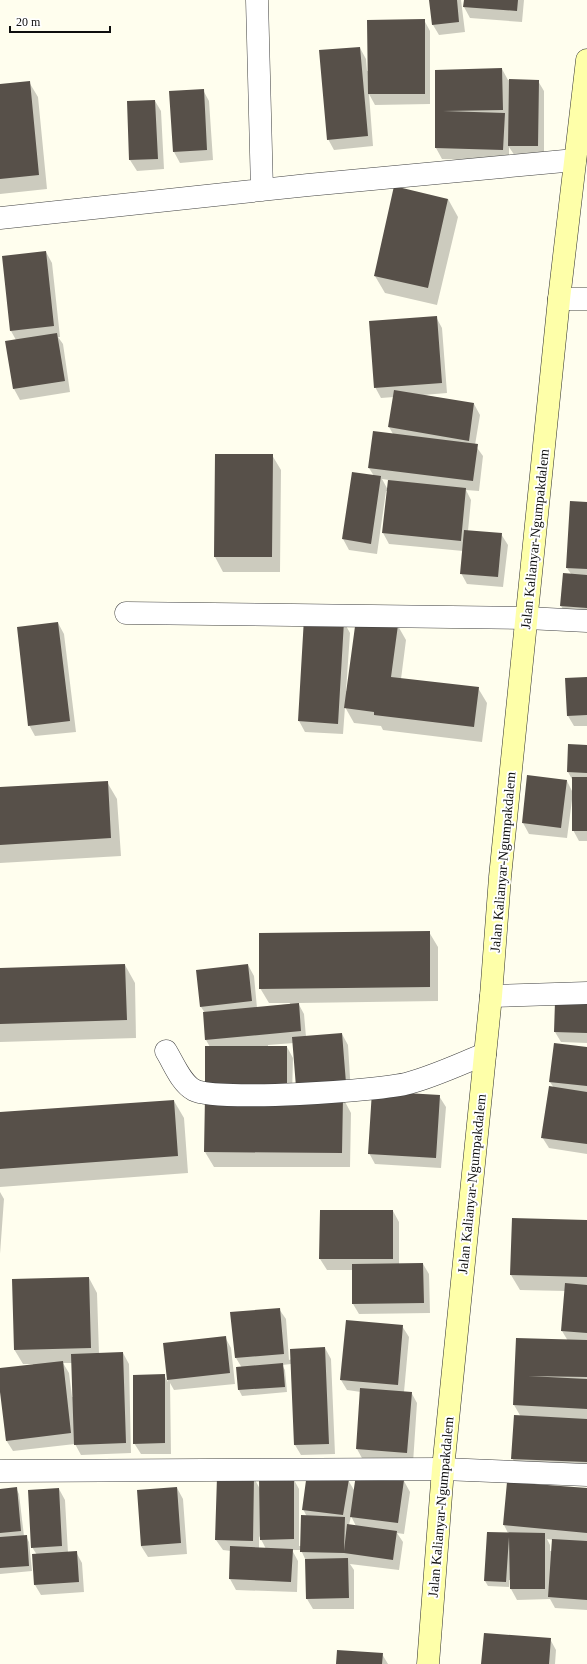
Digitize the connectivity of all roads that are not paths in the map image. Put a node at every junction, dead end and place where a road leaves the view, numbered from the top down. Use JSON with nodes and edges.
{"nodes":[{"id":1,"x":257,"y":0,"type":"edge"},
{"id":2,"x":587,"y":60,"type":"edge"},
{"id":3,"x":575,"y":160,"type":"junction"},
{"id":4,"x":262,"y":190,"type":"junction"},
{"id":5,"x":0,"y":218,"type":"edge"},
{"id":6,"x":587,"y":298,"type":"edge"},
{"id":7,"x":559,"y":299,"type":"junction"},
{"id":8,"x":126,"y":613,"type":"dead end"},
{"id":9,"x":527,"y":618,"type":"junction"},
{"id":10,"x":587,"y":621,"type":"edge"},
{"id":11,"x":587,"y":993,"type":"edge"},
{"id":12,"x":491,"y":996,"type":"junction"},
{"id":13,"x":166,"y":1051,"type":"dead end"},
{"id":14,"x":485,"y":1054,"type":"junction"},
{"id":15,"x":443,"y":1469,"type":"junction"},
{"id":16,"x":0,"y":1471,"type":"edge"},
{"id":17,"x":587,"y":1475,"type":"edge"},
{"id":18,"x":428,"y":1664,"type":"edge"}],
"edges":[{"from":1,"to":4,"type":"street"},
{"from":2,"to":3,"type":"street","name":"Jalan Kalianyar-Ngumpakdalem"},
{"from":3,"to":4,"type":"street"},
{"from":3,"to":7,"type":"street","name":"Jalan Kalianyar-Ngumpakdalem"},
{"from":4,"to":5,"type":"street"},
{"from":6,"to":7,"type":"street"},
{"from":7,"to":9,"type":"street","name":"Jalan Kalianyar-Ngumpakdalem"},
{"from":8,"to":9,"type":"street"},
{"from":9,"to":10,"type":"street"},
{"from":9,"to":12,"type":"street","name":"Jalan Kalianyar-Ngumpakdalem"},
{"from":11,"to":12,"type":"street"},
{"from":12,"to":14,"type":"street","name":"Jalan Kalianyar-Ngumpakdalem"},
{"from":13,"to":14,"type":"street"},
{"from":14,"to":15,"type":"street","name":"Jalan Kalianyar-Ngumpakdalem"},
{"from":15,"to":16,"type":"street"},
{"from":15,"to":17,"type":"street"},
{"from":15,"to":18,"type":"street","name":"Jalan Kalianyar-Ngumpakdalem"}]}
